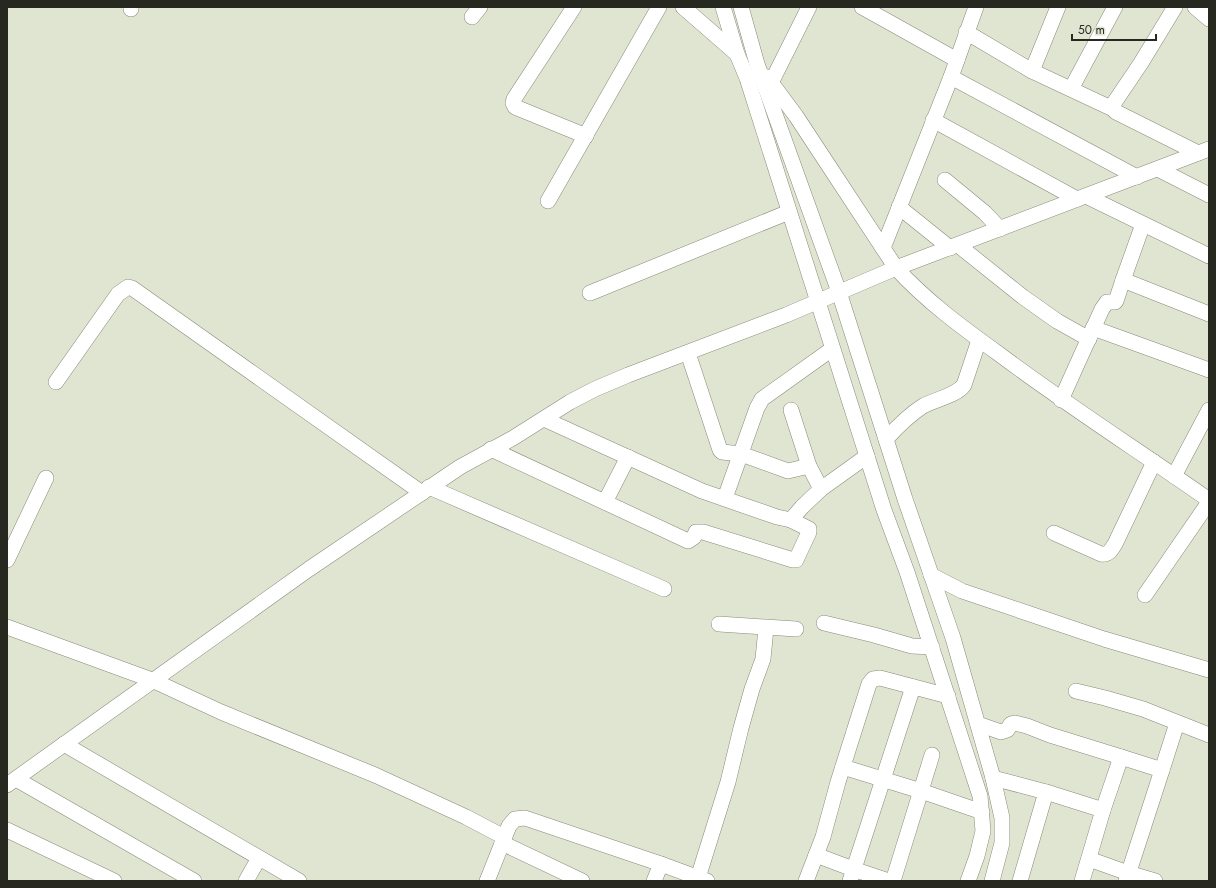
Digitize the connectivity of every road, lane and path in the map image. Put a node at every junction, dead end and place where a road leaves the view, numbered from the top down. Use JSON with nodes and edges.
{"nodes":[{"id":1,"x":574,"y":7,"type":"edge"},
{"id":2,"x":659,"y":7,"type":"edge"},
{"id":3,"x":683,"y":7,"type":"edge"},
{"id":4,"x":724,"y":7,"type":"edge"},
{"id":5,"x":741,"y":7,"type":"edge"},
{"id":6,"x":809,"y":7,"type":"edge"},
{"id":7,"x":862,"y":7,"type":"edge"},
{"id":8,"x":976,"y":7,"type":"edge"},
{"id":9,"x":1058,"y":7,"type":"edge"},
{"id":10,"x":1115,"y":7,"type":"edge"},
{"id":11,"x":1175,"y":7,"type":"edge"},
{"id":12,"x":1195,"y":7,"type":"edge"},
{"id":13,"x":884,"y":13,"type":"edge"},
{"id":14,"x":1209,"y":19,"type":"edge"},
{"id":15,"x":966,"y":32,"type":"junction"},
{"id":16,"x":748,"y":59,"type":"junction"},
{"id":17,"x":957,"y":60,"type":"junction"},
{"id":18,"x":1032,"y":70,"type":"junction"},
{"id":19,"x":951,"y":77,"type":"junction"},
{"id":20,"x":772,"y":83,"type":"junction"},
{"id":21,"x":1071,"y":89,"type":"junction"},
{"id":22,"x":1113,"y":109,"type":"junction"},
{"id":23,"x":934,"y":120,"type":"junction"},
{"id":24,"x":586,"y":136,"type":"junction"},
{"id":25,"x":1204,"y":151,"type":"edge"},
{"id":26,"x":1158,"y":169,"type":"junction"},
{"id":27,"x":1137,"y":177,"type":"junction"},
{"id":28,"x":945,"y":180,"type":"dead end"},
{"id":29,"x":1209,"y":195,"type":"edge"},
{"id":30,"x":1081,"y":198,"type":"junction"},
{"id":31,"x":548,"y":201,"type":"dead end"},
{"id":32,"x":899,"y":207,"type":"junction"},
{"id":33,"x":789,"y":212,"type":"junction"},
{"id":34,"x":1143,"y":224,"type":"junction"},
{"id":35,"x":1000,"y":229,"type":"junction"},
{"id":36,"x":954,"y":246,"type":"junction"},
{"id":37,"x":883,"y":248,"type":"junction"},
{"id":38,"x":1209,"y":256,"type":"edge"},
{"id":39,"x":896,"y":268,"type":"junction"},
{"id":40,"x":1123,"y":280,"type":"junction"},
{"id":41,"x":590,"y":293,"type":"dead end"},
{"id":42,"x":828,"y":296,"type":"junction"},
{"id":43,"x":1209,"y":314,"type":"edge"},
{"id":44,"x":1091,"y":333,"type":"junction"},
{"id":45,"x":979,"y":340,"type":"junction"},
{"id":46,"x":832,"y":349,"type":"junction"},
{"id":47,"x":688,"y":353,"type":"junction"},
{"id":48,"x":1209,"y":370,"type":"edge"},
{"id":49,"x":56,"y":382,"type":"dead end"},
{"id":50,"x":1061,"y":400,"type":"junction"},
{"id":51,"x":791,"y":410,"type":"dead end"},
{"id":52,"x":1209,"y":410,"type":"edge"},
{"id":53,"x":544,"y":419,"type":"junction"},
{"id":54,"x":886,"y":439,"type":"junction"},
{"id":55,"x":491,"y":449,"type":"junction"},
{"id":56,"x":741,"y":454,"type":"junction"},
{"id":57,"x":867,"y":456,"type":"junction"},
{"id":58,"x":628,"y":457,"type":"junction"},
{"id":59,"x":1154,"y":462,"type":"junction"},
{"id":60,"x":810,"y":466,"type":"junction"},
{"id":61,"x":1174,"y":476,"type":"junction"},
{"id":62,"x":46,"y":478,"type":"dead end"},
{"id":63,"x":821,"y":489,"type":"junction"},
{"id":64,"x":426,"y":490,"type":"junction"},
{"id":65,"x":725,"y":498,"type":"junction"},
{"id":66,"x":1209,"y":501,"type":"edge"},
{"id":67,"x":605,"y":502,"type":"junction"},
{"id":68,"x":895,"y":506,"type":"junction"},
{"id":69,"x":791,"y":520,"type":"junction"},
{"id":70,"x":1054,"y":533,"type":"dead end"},
{"id":71,"x":7,"y":560,"type":"edge"},
{"id":72,"x":931,"y":576,"type":"junction"},
{"id":73,"x":664,"y":589,"type":"dead end"},
{"id":74,"x":1144,"y":595,"type":"dead end"},
{"id":75,"x":824,"y":623,"type":"dead end"},
{"id":76,"x":719,"y":624,"type":"dead end"},
{"id":77,"x":7,"y":628,"type":"edge"},
{"id":78,"x":766,"y":628,"type":"junction"},
{"id":79,"x":796,"y":629,"type":"dead end"},
{"id":80,"x":932,"y":647,"type":"junction"},
{"id":81,"x":1209,"y":670,"type":"edge"},
{"id":82,"x":152,"y":680,"type":"junction"},
{"id":83,"x":913,"y":687,"type":"junction"},
{"id":84,"x":1076,"y":691,"type":"dead end"},
{"id":85,"x":948,"y":696,"type":"junction"},
{"id":86,"x":1177,"y":723,"type":"junction"},
{"id":87,"x":978,"y":724,"type":"junction"},
{"id":88,"x":1209,"y":735,"type":"edge"},
{"id":89,"x":64,"y":744,"type":"junction"},
{"id":90,"x":932,"y":755,"type":"dead end"},
{"id":91,"x":1121,"y":757,"type":"junction"},
{"id":92,"x":843,"y":767,"type":"junction"},
{"id":93,"x":1162,"y":770,"type":"junction"},
{"id":94,"x":993,"y":778,"type":"junction"},
{"id":95,"x":882,"y":779,"type":"junction"},
{"id":96,"x":11,"y":782,"type":"edge"},
{"id":97,"x":921,"y":791,"type":"junction"},
{"id":98,"x":1046,"y":792,"type":"junction"},
{"id":99,"x":1103,"y":810,"type":"junction"},
{"id":100,"x":982,"y":812,"type":"junction"},
{"id":101,"x":7,"y":830,"type":"edge"},
{"id":102,"x":503,"y":840,"type":"junction"},
{"id":103,"x":816,"y":855,"type":"junction"},
{"id":104,"x":259,"y":858,"type":"junction"},
{"id":105,"x":1089,"y":859,"type":"junction"},
{"id":106,"x":661,"y":864,"type":"junction"},
{"id":107,"x":852,"y":875,"type":"edge"},
{"id":108,"x":1127,"y":877,"type":"edge"},
{"id":109,"x":701,"y":880,"type":"edge"},
{"id":110,"x":114,"y":881,"type":"edge"},
{"id":111,"x":194,"y":881,"type":"edge"},
{"id":112,"x":246,"y":881,"type":"edge"},
{"id":113,"x":299,"y":881,"type":"edge"},
{"id":114,"x":487,"y":881,"type":"edge"},
{"id":115,"x":582,"y":881,"type":"edge"},
{"id":116,"x":654,"y":881,"type":"edge"},
{"id":117,"x":806,"y":881,"type":"edge"},
{"id":118,"x":889,"y":881,"type":"edge"},
{"id":119,"x":893,"y":881,"type":"edge"},
{"id":120,"x":968,"y":881,"type":"edge"},
{"id":121,"x":992,"y":881,"type":"edge"},
{"id":122,"x":1020,"y":881,"type":"edge"},
{"id":123,"x":1082,"y":881,"type":"edge"},
{"id":124,"x":1155,"y":881,"type":"edge"}],
"edges":[{"from":1,"to":24,"type":"street"},
{"from":2,"to":24,"type":"street"},
{"from":3,"to":16,"type":"street"},
{"from":4,"to":16,"type":"street"},
{"from":5,"to":16,"type":"street"},
{"from":6,"to":20,"type":"street"},
{"from":7,"to":13,"type":"street"},
{"from":8,"to":15,"type":"street"},
{"from":9,"to":18,"type":"street"},
{"from":10,"to":21,"type":"street"},
{"from":11,"to":22,"type":"street"},
{"from":12,"to":14,"type":"street"},
{"from":13,"to":17,"type":"street"},
{"from":15,"to":17,"type":"street"},
{"from":15,"to":18,"type":"street"},
{"from":16,"to":20,"type":"street"},
{"from":16,"to":33,"type":"street"},
{"from":16,"to":42,"type":"street"},
{"from":17,"to":19,"type":"street"},
{"from":18,"to":21,"type":"street"},
{"from":19,"to":23,"type":"street"},
{"from":19,"to":27,"type":"street"},
{"from":20,"to":37,"type":"street"},
{"from":21,"to":22,"type":"street"},
{"from":22,"to":25,"type":"street"},
{"from":23,"to":30,"type":"street"},
{"from":23,"to":32,"type":"street"},
{"from":24,"to":31,"type":"street"},
{"from":25,"to":26,"type":"street"},
{"from":26,"to":27,"type":"street"},
{"from":26,"to":29,"type":"street"},
{"from":27,"to":30,"type":"street"},
{"from":28,"to":35,"type":"street"},
{"from":30,"to":34,"type":"street"},
{"from":30,"to":35,"type":"street"},
{"from":32,"to":36,"type":"street"},
{"from":32,"to":37,"type":"street"},
{"from":33,"to":41,"type":"street"},
{"from":33,"to":42,"type":"street"},
{"from":34,"to":38,"type":"street"},
{"from":34,"to":40,"type":"street"},
{"from":35,"to":36,"type":"street"},
{"from":36,"to":39,"type":"street"},
{"from":36,"to":44,"type":"street"},
{"from":37,"to":39,"type":"street"},
{"from":39,"to":42,"type":"street"},
{"from":39,"to":45,"type":"street"},
{"from":40,"to":43,"type":"street"},
{"from":40,"to":44,"type":"street"},
{"from":42,"to":46,"type":"street"},
{"from":42,"to":47,"type":"street"},
{"from":42,"to":54,"type":"street"},
{"from":44,"to":48,"type":"street"},
{"from":44,"to":50,"type":"street"},
{"from":45,"to":50,"type":"street"},
{"from":45,"to":54,"type":"street"},
{"from":46,"to":56,"type":"street"},
{"from":46,"to":57,"type":"street"},
{"from":47,"to":53,"type":"street"},
{"from":47,"to":56,"type":"street"},
{"from":49,"to":64,"type":"street"},
{"from":50,"to":59,"type":"street"},
{"from":51,"to":60,"type":"street"},
{"from":52,"to":61,"type":"street"},
{"from":53,"to":55,"type":"street"},
{"from":53,"to":58,"type":"street"},
{"from":54,"to":68,"type":"street"},
{"from":55,"to":64,"type":"street"},
{"from":55,"to":67,"type":"street"},
{"from":56,"to":60,"type":"street"},
{"from":56,"to":65,"type":"street"},
{"from":57,"to":63,"type":"street"},
{"from":57,"to":68,"type":"street"},
{"from":58,"to":65,"type":"street"},
{"from":58,"to":67,"type":"street"},
{"from":59,"to":61,"type":"street"},
{"from":59,"to":70,"type":"street"},
{"from":60,"to":63,"type":"street"},
{"from":61,"to":66,"type":"street"},
{"from":62,"to":71,"type":"street"},
{"from":63,"to":69,"type":"street"},
{"from":64,"to":73,"type":"street"},
{"from":64,"to":82,"type":"street"},
{"from":65,"to":69,"type":"street"},
{"from":66,"to":74,"type":"street"},
{"from":67,"to":69,"type":"street"},
{"from":68,"to":72,"type":"street"},
{"from":68,"to":80,"type":"street"},
{"from":72,"to":81,"type":"street"},
{"from":72,"to":87,"type":"street"},
{"from":75,"to":80,"type":"street"},
{"from":76,"to":78,"type":"street"},
{"from":77,"to":82,"type":"street"},
{"from":78,"to":79,"type":"street"},
{"from":78,"to":109,"type":"street"},
{"from":80,"to":85,"type":"street"},
{"from":82,"to":89,"type":"street"},
{"from":82,"to":102,"type":"street"},
{"from":83,"to":85,"type":"street"},
{"from":83,"to":92,"type":"street"},
{"from":83,"to":95,"type":"street"},
{"from":84,"to":86,"type":"street"},
{"from":85,"to":100,"type":"street"},
{"from":86,"to":88,"type":"street"},
{"from":86,"to":93,"type":"street"},
{"from":87,"to":91,"type":"street"},
{"from":87,"to":94,"type":"street"},
{"from":89,"to":96,"type":"street"},
{"from":89,"to":104,"type":"street"},
{"from":90,"to":97,"type":"street"},
{"from":91,"to":93,"type":"street"},
{"from":91,"to":99,"type":"street"},
{"from":92,"to":95,"type":"street"},
{"from":92,"to":103,"type":"street"},
{"from":93,"to":108,"type":"street"},
{"from":94,"to":98,"type":"street"},
{"from":94,"to":121,"type":"street"},
{"from":95,"to":97,"type":"street"},
{"from":95,"to":107,"type":"street"},
{"from":96,"to":111,"type":"street"},
{"from":97,"to":100,"type":"street"},
{"from":97,"to":119,"type":"street"},
{"from":98,"to":99,"type":"street"},
{"from":98,"to":122,"type":"street"},
{"from":99,"to":105,"type":"street"},
{"from":100,"to":120,"type":"street"},
{"from":101,"to":110,"type":"street"},
{"from":102,"to":106,"type":"street"},
{"from":102,"to":114,"type":"street"},
{"from":102,"to":115,"type":"street"},
{"from":103,"to":107,"type":"street"},
{"from":103,"to":117,"type":"street"},
{"from":104,"to":112,"type":"street"},
{"from":104,"to":113,"type":"street"},
{"from":105,"to":108,"type":"street"},
{"from":105,"to":123,"type":"street"},
{"from":106,"to":109,"type":"street"},
{"from":106,"to":116,"type":"street"},
{"from":107,"to":118,"type":"street"},
{"from":108,"to":124,"type":"street"}]}
